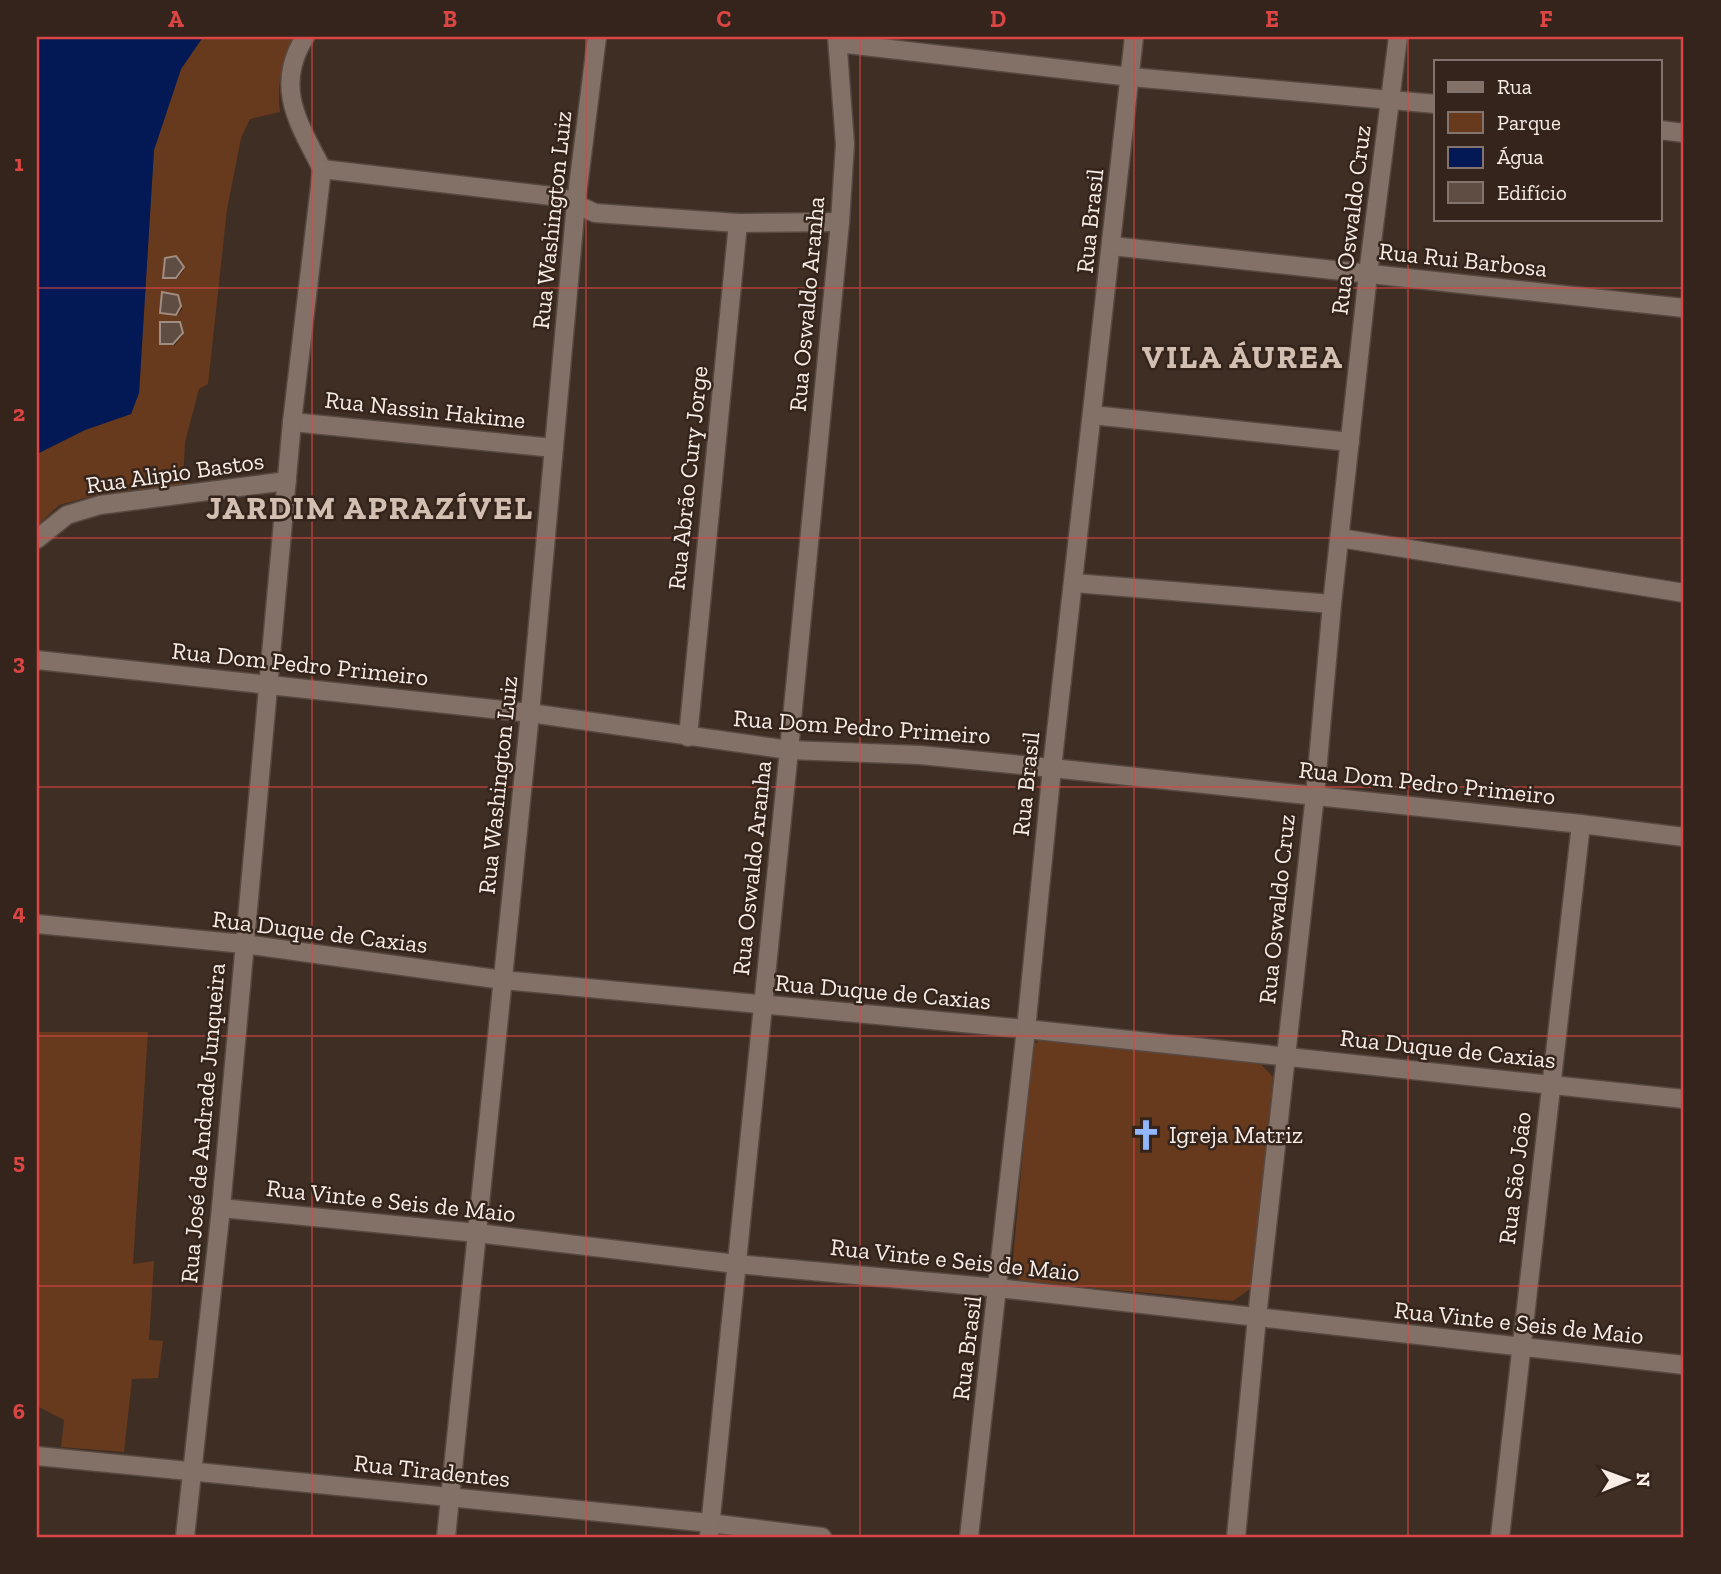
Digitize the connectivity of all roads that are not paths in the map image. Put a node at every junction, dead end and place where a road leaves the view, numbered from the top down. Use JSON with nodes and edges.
{"nodes":[{"id":1,"x":305,"y":37,"type":"edge"},
{"id":2,"x":597,"y":37,"type":"edge"},
{"id":3,"x":1134,"y":37,"type":"edge"},
{"id":4,"x":1398,"y":37,"type":"edge"},
{"id":5,"x":837,"y":40,"type":"edge"},
{"id":6,"x":1131,"y":77,"type":"junction"},
{"id":7,"x":1391,"y":98,"type":"junction"},
{"id":8,"x":1434,"y":104,"type":"edge"},
{"id":9,"x":1662,"y":130,"type":"edge"},
{"id":10,"x":1684,"y":133,"type":"edge"},
{"id":11,"x":322,"y":169,"type":"junction"},
{"id":12,"x":576,"y":203,"type":"junction"},
{"id":13,"x":840,"y":222,"type":"junction"},
{"id":14,"x":738,"y":223,"type":"junction"},
{"id":15,"x":1112,"y":246,"type":"junction"},
{"id":16,"x":1368,"y":274,"type":"junction"},
{"id":17,"x":1684,"y":308,"type":"edge"},
{"id":18,"x":1092,"y":415,"type":"junction"},
{"id":19,"x":292,"y":422,"type":"junction"},
{"id":20,"x":1350,"y":442,"type":"junction"},
{"id":21,"x":554,"y":448,"type":"junction"},
{"id":22,"x":287,"y":481,"type":"junction"},
{"id":23,"x":1340,"y":538,"type":"junction"},
{"id":24,"x":37,"y":539,"type":"edge"},
{"id":25,"x":1074,"y":583,"type":"junction"},
{"id":26,"x":1684,"y":593,"type":"edge"},
{"id":27,"x":1332,"y":604,"type":"junction"},
{"id":28,"x":37,"y":660,"type":"edge"},
{"id":29,"x":267,"y":686,"type":"junction"},
{"id":30,"x":530,"y":713,"type":"junction"},
{"id":31,"x":688,"y":737,"type":"junction"},
{"id":32,"x":789,"y":750,"type":"junction"},
{"id":33,"x":1052,"y":768,"type":"junction"},
{"id":34,"x":1315,"y":795,"type":"junction"},
{"id":35,"x":1581,"y":824,"type":"junction"},
{"id":36,"x":1684,"y":837,"type":"edge"},
{"id":37,"x":37,"y":924,"type":"edge"},
{"id":38,"x":244,"y":944,"type":"junction"},
{"id":39,"x":503,"y":980,"type":"junction"},
{"id":40,"x":763,"y":1006,"type":"junction"},
{"id":41,"x":1026,"y":1029,"type":"junction"},
{"id":42,"x":1286,"y":1057,"type":"junction"},
{"id":43,"x":1551,"y":1084,"type":"junction"},
{"id":44,"x":1684,"y":1099,"type":"edge"},
{"id":45,"x":220,"y":1208,"type":"junction"},
{"id":46,"x":477,"y":1233,"type":"junction"},
{"id":47,"x":736,"y":1264,"type":"junction"},
{"id":48,"x":998,"y":1288,"type":"junction"},
{"id":49,"x":1257,"y":1317,"type":"junction"},
{"id":50,"x":1520,"y":1348,"type":"junction"},
{"id":51,"x":1684,"y":1365,"type":"edge"},
{"id":52,"x":37,"y":1457,"type":"edge"},
{"id":53,"x":192,"y":1470,"type":"junction"},
{"id":54,"x":450,"y":1498,"type":"junction"},
{"id":55,"x":709,"y":1530,"type":"edge"},
{"id":56,"x":185,"y":1537,"type":"edge"},
{"id":57,"x":446,"y":1537,"type":"edge"},
{"id":58,"x":822,"y":1537,"type":"edge"},
{"id":59,"x":969,"y":1537,"type":"edge"},
{"id":60,"x":1236,"y":1537,"type":"edge"},
{"id":61,"x":1500,"y":1537,"type":"edge"}],
"edges":[{"from":1,"to":11,"type":"street"},
{"from":2,"to":12,"type":"street","name":"Rua Washington Luiz"},
{"from":3,"to":6,"type":"street","name":"Rua Brasil"},
{"from":4,"to":7,"type":"street","name":"Rua Oswaldo Cruz"},
{"from":5,"to":6,"type":"street"},
{"from":5,"to":13,"type":"street","name":"Rua Oswaldo Aranha"},
{"from":6,"to":7,"type":"street"},
{"from":6,"to":15,"type":"street","name":"Rua Brasil"},
{"from":7,"to":8,"type":"street"},
{"from":7,"to":16,"type":"street","name":"Rua Oswaldo Cruz"},
{"from":9,"to":10,"type":"street"},
{"from":11,"to":12,"type":"street"},
{"from":11,"to":19,"type":"street","name":"Rua José de Andrade Junqueira"},
{"from":12,"to":14,"type":"street"},
{"from":12,"to":21,"type":"street","name":"Rua Washington Luiz"},
{"from":13,"to":14,"type":"street"},
{"from":13,"to":32,"type":"street","name":"Rua Oswaldo Aranha"},
{"from":14,"to":31,"type":"street","name":"Rua Abrão Cury Jorge"},
{"from":15,"to":16,"type":"street","name":"Rua Rui Barbosa"},
{"from":15,"to":18,"type":"street","name":"Rua Brasil"},
{"from":16,"to":17,"type":"street","name":"Rua Rui Barbosa"},
{"from":16,"to":20,"type":"street","name":"Rua Oswaldo Cruz"},
{"from":18,"to":20,"type":"street"},
{"from":18,"to":25,"type":"street","name":"Rua Brasil"},
{"from":19,"to":21,"type":"street","name":"Rua Nassin Hakime"},
{"from":19,"to":22,"type":"street","name":"Rua José de Andrade Junqueira"},
{"from":20,"to":23,"type":"street","name":"Rua Oswaldo Cruz"},
{"from":21,"to":30,"type":"street","name":"Rua Washington Luiz"},
{"from":22,"to":24,"type":"street","name":"Rua Alipio Bastos"},
{"from":22,"to":29,"type":"street","name":"Rua José de Andrade Junqueira"},
{"from":23,"to":26,"type":"street"},
{"from":23,"to":27,"type":"street","name":"Rua Oswaldo Cruz"},
{"from":25,"to":27,"type":"street"},
{"from":25,"to":33,"type":"street","name":"Rua Brasil"},
{"from":27,"to":34,"type":"street","name":"Rua Oswaldo Cruz"},
{"from":28,"to":29,"type":"street","name":"Rua Dom Pedro Primeiro"},
{"from":29,"to":30,"type":"street","name":"Rua Dom Pedro Primeiro"},
{"from":29,"to":38,"type":"street","name":"Rua José de Andrade Junqueira"},
{"from":30,"to":31,"type":"street","name":"Rua Dom Pedro Primeiro"},
{"from":30,"to":39,"type":"street","name":"Rua Washington Luiz"},
{"from":31,"to":32,"type":"street","name":"Rua Dom Pedro Primeiro"},
{"from":32,"to":33,"type":"street","name":"Rua Dom Pedro Primeiro"},
{"from":32,"to":40,"type":"street","name":"Rua Oswaldo Aranha"},
{"from":33,"to":34,"type":"street","name":"Rua Dom Pedro Primeiro"},
{"from":33,"to":41,"type":"street","name":"Rua Brasil"},
{"from":34,"to":35,"type":"street","name":"Rua Dom Pedro Primeiro"},
{"from":34,"to":42,"type":"street","name":"Rua Oswaldo Cruz"},
{"from":35,"to":36,"type":"street","name":"Rua Dom Pedro Primeiro"},
{"from":35,"to":43,"type":"street","name":"Rua São João"},
{"from":37,"to":38,"type":"street","name":"Rua Duque de Caxias"},
{"from":38,"to":39,"type":"street","name":"Rua Duque de Caxias"},
{"from":38,"to":45,"type":"street","name":"Rua José de Andrade Junqueira"},
{"from":39,"to":40,"type":"street","name":"Rua Duque de Caxias"},
{"from":39,"to":46,"type":"street","name":"Rua Washington Luiz"},
{"from":40,"to":41,"type":"street","name":"Rua Duque de Caxias"},
{"from":40,"to":47,"type":"street","name":"Rua Oswaldo Aranha"},
{"from":41,"to":42,"type":"street","name":"Rua Duque de Caxias"},
{"from":41,"to":48,"type":"street","name":"Rua Brasil"},
{"from":42,"to":43,"type":"street","name":"Rua Duque de Caxias"},
{"from":42,"to":49,"type":"street","name":"Rua Oswaldo Cruz"},
{"from":43,"to":44,"type":"street","name":"Rua Duque de Caxias"},
{"from":43,"to":50,"type":"street","name":"Rua São João"},
{"from":45,"to":46,"type":"street","name":"Rua Vinte e Seis de Maio"},
{"from":45,"to":53,"type":"street","name":"Rua José de Andrade Junqueira"},
{"from":46,"to":47,"type":"street","name":"Rua Vinte e Seis de Maio"},
{"from":46,"to":54,"type":"street","name":"Rua Washington Luiz"},
{"from":47,"to":48,"type":"street","name":"Rua Vinte e Seis de Maio"},
{"from":47,"to":55,"type":"street","name":"Rua Oswaldo Aranha"},
{"from":48,"to":49,"type":"street","name":"Rua Vinte e Seis de Maio"},
{"from":48,"to":59,"type":"street","name":"Rua Brasil"},
{"from":49,"to":50,"type":"street","name":"Rua Vinte e Seis de Maio"},
{"from":49,"to":60,"type":"street","name":"Rua Oswaldo Cruz"},
{"from":50,"to":51,"type":"street","name":"Rua Vinte e Seis de Maio"},
{"from":50,"to":61,"type":"street","name":"Rua São João"},
{"from":52,"to":53,"type":"street","name":"Rua Tiradentes"},
{"from":53,"to":54,"type":"street","name":"Rua Tiradentes"},
{"from":53,"to":56,"type":"street","name":"Rua José de Andrade Junqueira"},
{"from":54,"to":55,"type":"street","name":"Rua Tiradentes"},
{"from":54,"to":57,"type":"street","name":"Rua Washington Luiz"},
{"from":55,"to":58,"type":"street","name":"Rua Tiradentes"}]}
